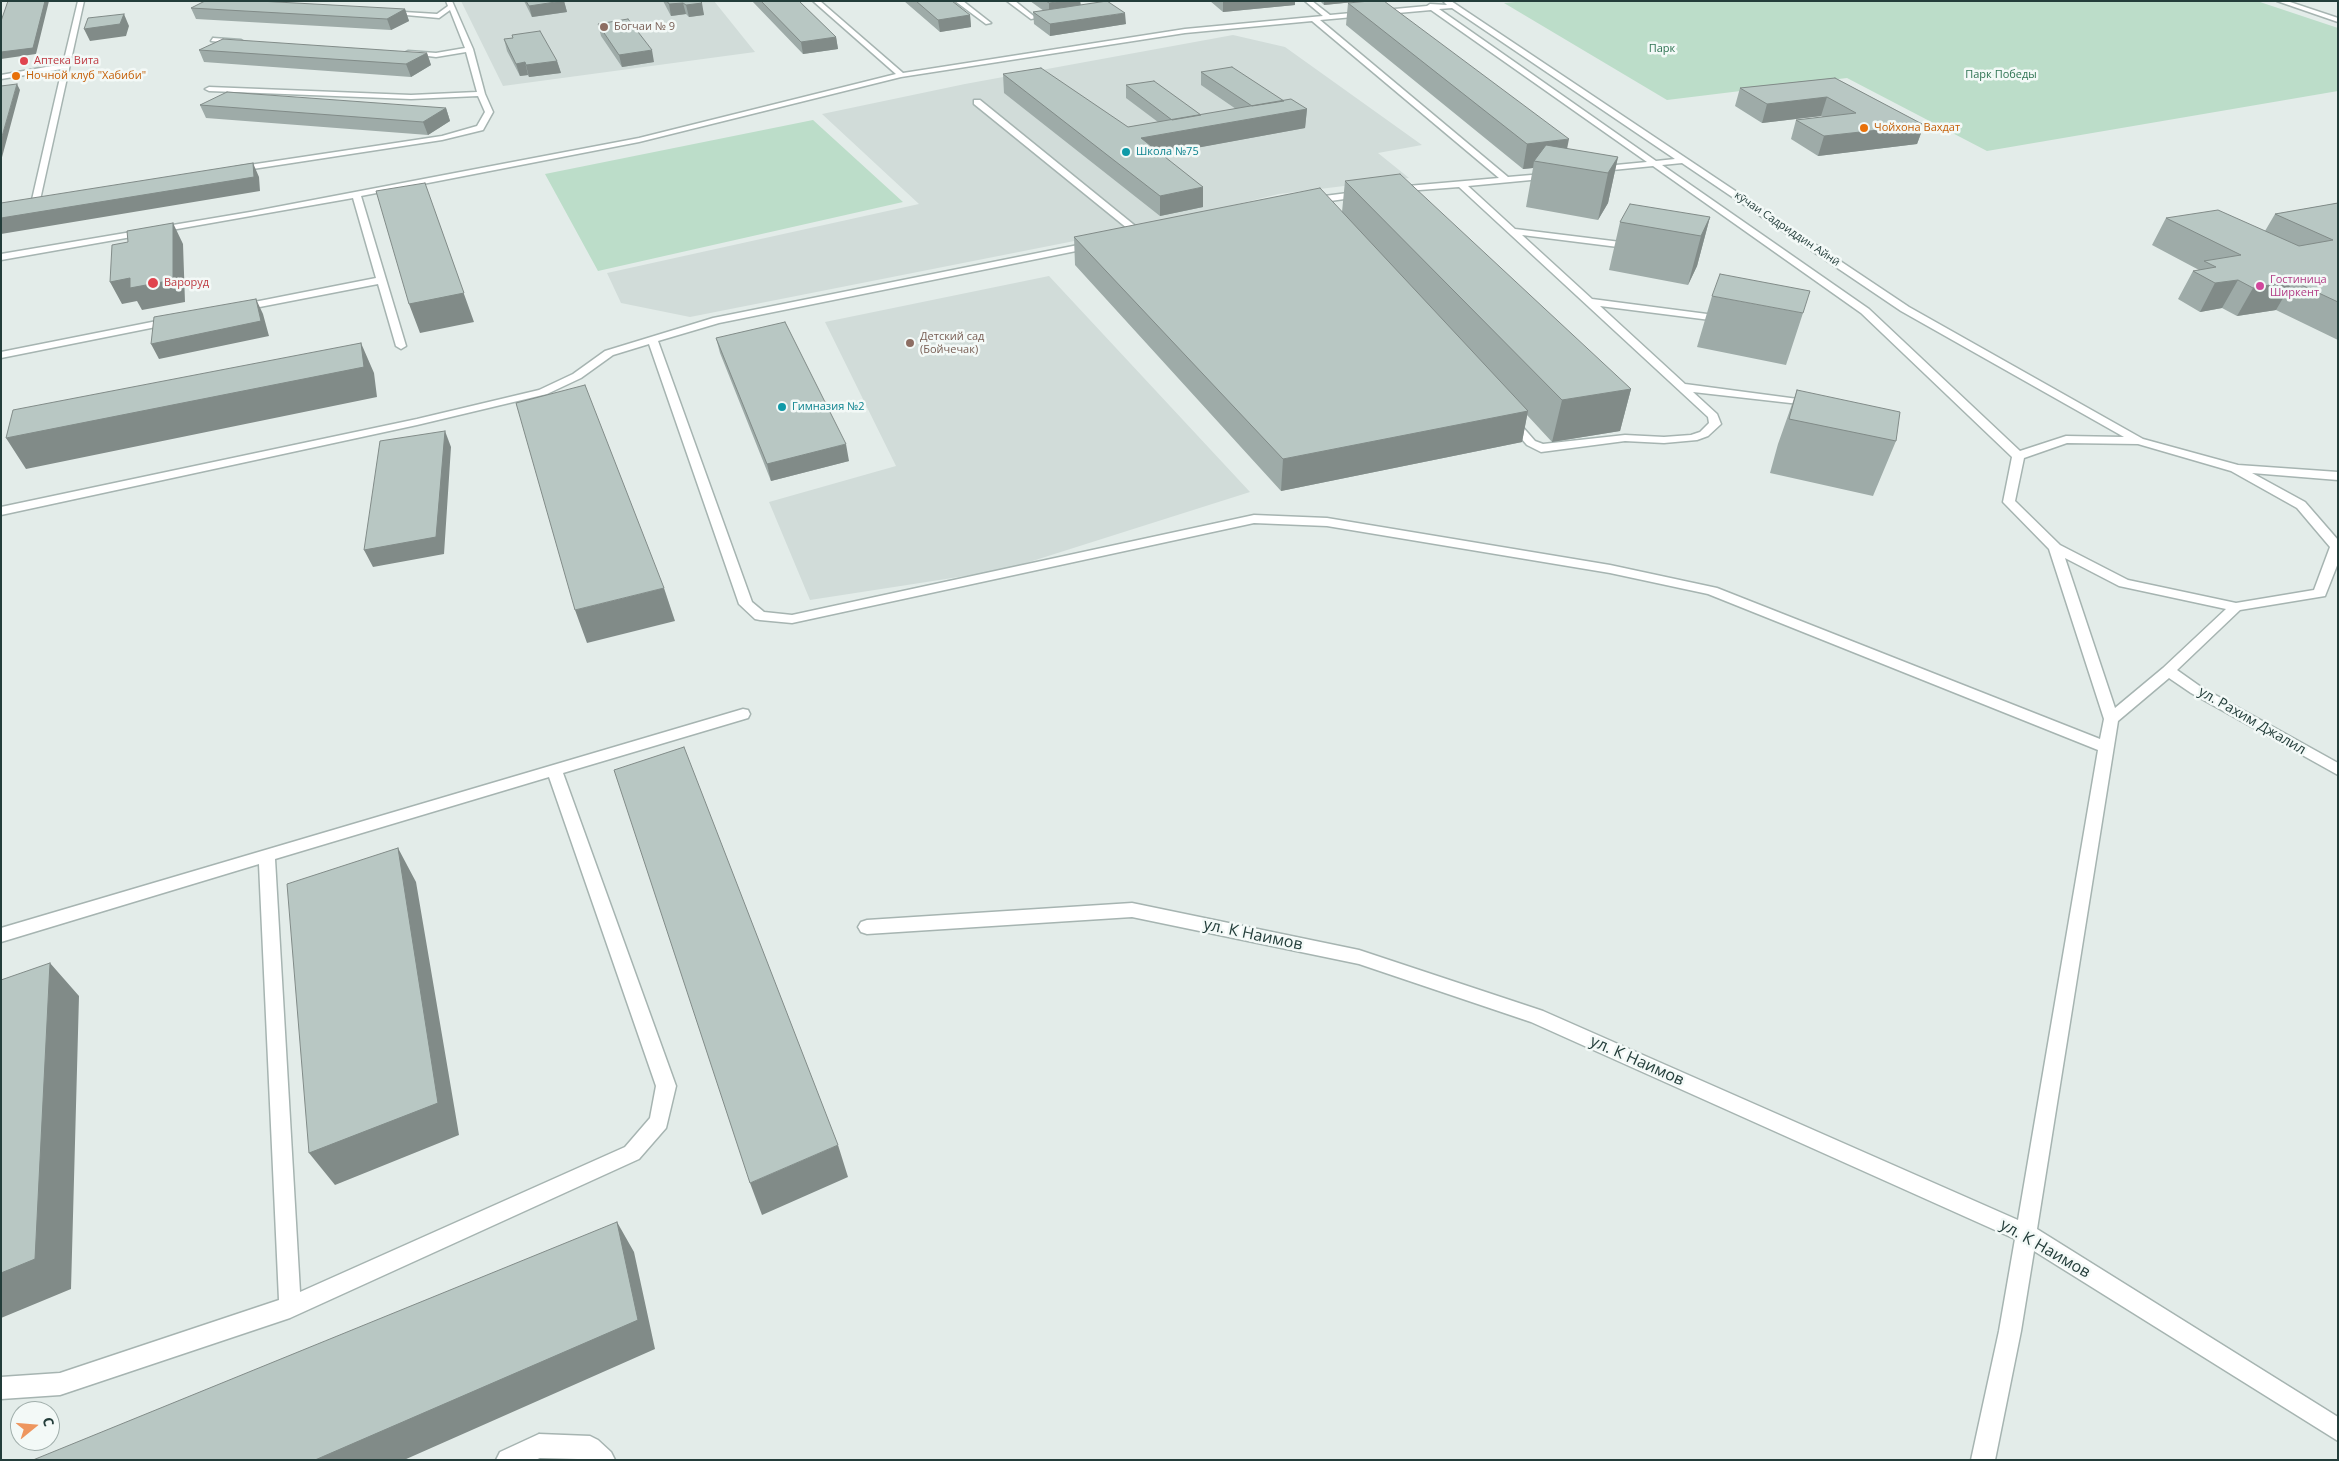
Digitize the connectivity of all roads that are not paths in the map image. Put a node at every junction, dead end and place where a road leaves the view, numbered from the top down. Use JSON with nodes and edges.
{"nodes":[{"id":1,"x":81,"y":1,"type":"edge"},
{"id":2,"x":816,"y":1,"type":"edge"},
{"id":3,"x":958,"y":1,"type":"edge"},
{"id":4,"x":1010,"y":1,"type":"edge"},
{"id":5,"x":1308,"y":1,"type":"edge"},
{"id":6,"x":1423,"y":1,"type":"edge"},
{"id":7,"x":2280,"y":1,"type":"edge"},
{"id":8,"x":450,"y":3,"type":"edge"},
{"id":9,"x":1450,"y":4,"type":"edge"},
{"id":10,"x":1433,"y":8,"type":"junction"},
{"id":11,"x":380,"y":12,"type":"edge"},
{"id":12,"x":1033,"y":18,"type":"dead end"},
{"id":13,"x":1329,"y":18,"type":"junction"},
{"id":14,"x":1314,"y":19,"type":"junction"},
{"id":15,"x":2338,"y":20,"type":"edge"},
{"id":16,"x":988,"y":23,"type":"dead end"},
{"id":17,"x":213,"y":40,"type":"dead end"},
{"id":18,"x":252,"y":42,"type":"edge"},
{"id":19,"x":469,"y":49,"type":"junction"},
{"id":20,"x":397,"y":52,"type":"edge"},
{"id":21,"x":66,"y":66,"type":"junction"},
{"id":22,"x":901,"y":75,"type":"junction"},
{"id":23,"x":1,"y":77,"type":"edge"},
{"id":24,"x":209,"y":89,"type":"dead end"},
{"id":25,"x":481,"y":94,"type":"junction"},
{"id":26,"x":977,"y":102,"type":"dead end"},
{"id":27,"x":1685,"y":160,"type":"junction"},
{"id":28,"x":1655,"y":164,"type":"junction"},
{"id":29,"x":230,"y":171,"type":"edge"},
{"id":30,"x":1583,"y":172,"type":"dead end"},
{"id":31,"x":1565,"y":173,"type":"edge"},
{"id":32,"x":1506,"y":179,"type":"junction"},
{"id":33,"x":1461,"y":184,"type":"junction"},
{"id":34,"x":356,"y":194,"type":"junction"},
{"id":35,"x":54,"y":200,"type":"edge"},
{"id":36,"x":1308,"y":204,"type":"edge"},
{"id":37,"x":1512,"y":231,"type":"junction"},
{"id":38,"x":1141,"y":235,"type":"edge"},
{"id":39,"x":1105,"y":242,"type":"edge"},
{"id":40,"x":1644,"y":248,"type":"edge"},
{"id":41,"x":1,"y":257,"type":"edge"},
{"id":42,"x":382,"y":280,"type":"junction"},
{"id":43,"x":1589,"y":302,"type":"junction"},
{"id":44,"x":226,"y":311,"type":"edge"},
{"id":45,"x":187,"y":318,"type":"edge"},
{"id":46,"x":1732,"y":319,"type":"edge"},
{"id":47,"x":652,"y":339,"type":"junction"},
{"id":48,"x":401,"y":346,"type":"dead end"},
{"id":49,"x":1,"y":354,"type":"edge"},
{"id":50,"x":1680,"y":386,"type":"junction"},
{"id":51,"x":1826,"y":406,"type":"edge"},
{"id":52,"x":1502,"y":411,"type":"edge"},
{"id":53,"x":2139,"y":441,"type":"junction"},
{"id":54,"x":2018,"y":456,"type":"junction"},
{"id":55,"x":2235,"y":468,"type":"junction"},
{"id":56,"x":2338,"y":476,"type":"edge"},
{"id":57,"x":1,"y":510,"type":"edge"},
{"id":58,"x":2337,"y":546,"type":"edge"},
{"id":59,"x":2055,"y":548,"type":"junction"},
{"id":60,"x":2236,"y":607,"type":"junction"},
{"id":61,"x":2168,"y":671,"type":"junction"},
{"id":62,"x":743,"y":714,"type":"dead end"},
{"id":63,"x":2112,"y":718,"type":"junction"},
{"id":64,"x":2106,"y":748,"type":"junction"},
{"id":65,"x":554,"y":770,"type":"junction"},
{"id":66,"x":2338,"y":770,"type":"edge"},
{"id":67,"x":267,"y":856,"type":"junction"},
{"id":68,"x":867,"y":927,"type":"dead end"},
{"id":69,"x":1,"y":935,"type":"edge"},
{"id":70,"x":2026,"y":1234,"type":"junction"},
{"id":71,"x":290,"y":1307,"type":"junction"},
{"id":72,"x":1,"y":1388,"type":"edge"},
{"id":73,"x":2338,"y":1430,"type":"edge"},
{"id":74,"x":508,"y":1460,"type":"edge"},
{"id":75,"x":602,"y":1460,"type":"edge"},
{"id":76,"x":1983,"y":1460,"type":"edge"}],
"edges":[{"from":1,"to":21,"type":"street"},
{"from":2,"to":22,"type":"street"},
{"from":3,"to":16,"type":"street"},
{"from":4,"to":12,"type":"street"},
{"from":5,"to":13,"type":"street"},
{"from":6,"to":10,"type":"street","name":"кӯчаи Садриддин Айнӣ"},
{"from":7,"to":15,"type":"street"},
{"from":8,"to":11,"type":"street"},
{"from":8,"to":19,"type":"street"},
{"from":9,"to":10,"type":"street"},
{"from":9,"to":27,"type":"street","name":"кӯчаи Садриддин Айнӣ"},
{"from":10,"to":13,"type":"street"},
{"from":10,"to":28,"type":"street","name":"кӯчаи Садриддин Айнӣ"},
{"from":13,"to":14,"type":"street"},
{"from":14,"to":22,"type":"street"},
{"from":14,"to":32,"type":"street"},
{"from":17,"to":18,"type":"street"},
{"from":19,"to":20,"type":"street"},
{"from":19,"to":25,"type":"street"},
{"from":21,"to":23,"type":"street"},
{"from":21,"to":35,"type":"street"},
{"from":22,"to":34,"type":"street"},
{"from":24,"to":25,"type":"street"},
{"from":25,"to":29,"type":"street"},
{"from":26,"to":38,"type":"street"},
{"from":27,"to":28,"type":"street"},
{"from":27,"to":53,"type":"street","name":"кӯчаи Садриддин Айнӣ"},
{"from":28,"to":30,"type":"street"},
{"from":28,"to":54,"type":"street","name":"кӯчаи Садриддин Айнӣ"},
{"from":31,"to":32,"type":"street"},
{"from":32,"to":33,"type":"street"},
{"from":33,"to":36,"type":"street"},
{"from":33,"to":37,"type":"street"},
{"from":34,"to":41,"type":"street"},
{"from":34,"to":42,"type":"street"},
{"from":37,"to":40,"type":"street"},
{"from":37,"to":43,"type":"street"},
{"from":39,"to":47,"type":"street"},
{"from":42,"to":44,"type":"street"},
{"from":42,"to":48,"type":"street"},
{"from":43,"to":46,"type":"street"},
{"from":43,"to":50,"type":"street"},
{"from":45,"to":49,"type":"street"},
{"from":47,"to":57,"type":"street"},
{"from":47,"to":64,"type":"street"},
{"from":50,"to":51,"type":"street"},
{"from":50,"to":52,"type":"street"},
{"from":53,"to":54,"type":"street"},
{"from":53,"to":55,"type":"street"},
{"from":54,"to":59,"type":"street"},
{"from":55,"to":56,"type":"street"},
{"from":55,"to":58,"type":"street"},
{"from":58,"to":60,"type":"street"},
{"from":59,"to":60,"type":"street"},
{"from":59,"to":63,"type":"street"},
{"from":60,"to":61,"type":"street"},
{"from":61,"to":63,"type":"street"},
{"from":61,"to":66,"type":"street","name":"ул. Рахим Джалил"},
{"from":62,"to":65,"type":"street"},
{"from":63,"to":64,"type":"street"},
{"from":64,"to":70,"type":"street"},
{"from":65,"to":67,"type":"street"},
{"from":65,"to":71,"type":"street"},
{"from":67,"to":69,"type":"street"},
{"from":67,"to":71,"type":"street"},
{"from":68,"to":70,"type":"street","name":"ул. К Наимов"},
{"from":70,"to":73,"type":"street","name":"ул. К Наимов"},
{"from":70,"to":76,"type":"street"},
{"from":71,"to":72,"type":"street"},
{"from":74,"to":75,"type":"street"}]}
